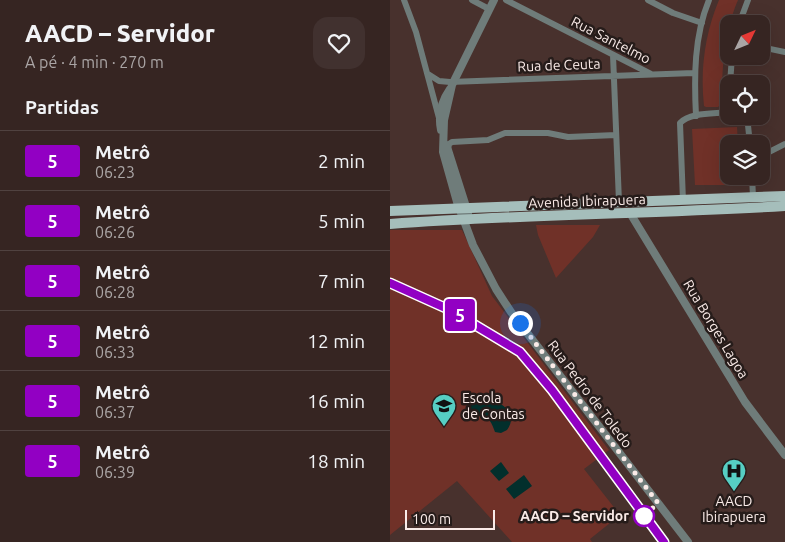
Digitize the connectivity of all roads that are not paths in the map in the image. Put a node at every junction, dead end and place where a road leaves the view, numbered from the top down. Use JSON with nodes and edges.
{"nodes":[{"id":1,"x":404,"y":0,"type":"edge"},
{"id":2,"x":472,"y":0,"type":"edge"},
{"id":3,"x":494,"y":0,"type":"edge"},
{"id":4,"x":506,"y":0,"type":"edge"},
{"id":5,"x":648,"y":0,"type":"edge"},
{"id":6,"x":709,"y":0,"type":"edge"},
{"id":7,"x":748,"y":0,"type":"edge"},
{"id":8,"x":489,"y":9,"type":"junction"},
{"id":9,"x":742,"y":15,"type":"edge"},
{"id":10,"x":702,"y":23,"type":"junction"},
{"id":11,"x":770,"y":49,"type":"edge"},
{"id":12,"x":785,"y":52,"type":"edge"},
{"id":13,"x":613,"y":55,"type":"junction"},
{"id":14,"x":694,"y":73,"type":"junction"},
{"id":15,"x":428,"y":74,"type":"junction"},
{"id":16,"x":652,"y":74,"type":"junction"},
{"id":17,"x":614,"y":76,"type":"junction"},
{"id":18,"x":453,"y":84,"type":"junction"},
{"id":19,"x":720,"y":113,"type":"edge"},
{"id":20,"x":696,"y":116,"type":"junction"},
{"id":21,"x":442,"y":119,"type":"junction"},
{"id":22,"x":616,"y":136,"type":"junction"},
{"id":23,"x":785,"y":144,"type":"edge"},
{"id":24,"x":448,"y":145,"type":"junction"},
{"id":25,"x":770,"y":152,"type":"edge"},
{"id":26,"x":752,"y":185,"type":"edge"},
{"id":27,"x":785,"y":196,"type":"edge"},
{"id":28,"x":753,"y":197,"type":"junction"},
{"id":29,"x":683,"y":201,"type":"junction"},
{"id":30,"x":618,"y":202,"type":"junction"},
{"id":31,"x":643,"y":202,"type":"junction"},
{"id":32,"x":785,"y":206,"type":"edge"},
{"id":33,"x":462,"y":208,"type":"junction"},
{"id":34,"x":390,"y":210,"type":"edge"},
{"id":35,"x":630,"y":213,"type":"junction"},
{"id":36,"x":469,"y":219,"type":"junction"},
{"id":37,"x":390,"y":224,"type":"edge"},
{"id":38,"x":467,"y":230,"type":"joint"},
{"id":39,"x":785,"y":455,"type":"edge"},
{"id":40,"x":688,"y":542,"type":"edge"}],
"edges":[{"from":1,"to":15,"type":"street"},
{"from":2,"to":8,"type":"street"},
{"from":3,"to":8,"type":"street"},
{"from":4,"to":13,"type":"street","name":"Rua Santelmo"},
{"from":5,"to":10,"type":"street"},
{"from":6,"to":10,"type":"street"},
{"from":7,"to":9,"type":"street"},
{"from":8,"to":18,"type":"street"},
{"from":10,"to":14,"type":"street"},
{"from":11,"to":12,"type":"street"},
{"from":13,"to":16,"type":"street","name":"Rua Santelmo"},
{"from":13,"to":17,"type":"street"},
{"from":14,"to":16,"type":"street","name":"Rua de Ceuta"},
{"from":14,"to":20,"type":"street"},
{"from":15,"to":18,"type":"street","name":"Rua de Ceuta"},
{"from":15,"to":21,"type":"street"},
{"from":16,"to":17,"type":"street","name":"Rua de Ceuta"},
{"from":17,"to":18,"type":"street","name":"Rua de Ceuta"},
{"from":17,"to":22,"type":"street"},
{"from":18,"to":21,"type":"street"},
{"from":19,"to":20,"type":"street"},
{"from":20,"to":29,"type":"street"},
{"from":21,"to":24,"type":"street"},
{"from":22,"to":24,"type":"street"},
{"from":22,"to":30,"type":"street"},
{"from":23,"to":25,"type":"street"},
{"from":24,"to":33,"type":"street"},
{"from":26,"to":28,"type":"street"},
{"from":27,"to":28,"type":"main road","name":"Avenida Ibirapuera"},
{"from":28,"to":29,"type":"main road","name":"Avenida Ibirapuera"},
{"from":29,"to":31,"type":"main road","name":"Avenida Ibirapuera"},
{"from":30,"to":31,"type":"main road","name":"Avenida Ibirapuera"},
{"from":30,"to":33,"type":"main road","name":"Avenida Ibirapuera"},
{"from":31,"to":35,"type":"main road"},
{"from":32,"to":35,"type":"main road","name":"Avenida Ibirapuera"},
{"from":33,"to":34,"type":"main road","name":"Avenida Ibirapuera"},
{"from":33,"to":36,"type":"street"},
{"from":35,"to":36,"type":"main road","name":"Avenida Ibirapuera"},
{"from":35,"to":39,"type":"street","name":"Rua Borges Lagoa"},
{"from":36,"to":37,"type":"main road","name":"Avenida Ibirapuera"},
{"from":36,"to":38,"type":"main road"},
{"from":38,"to":40,"type":"street","name":"Rua Pedro de Toledo"}]}
